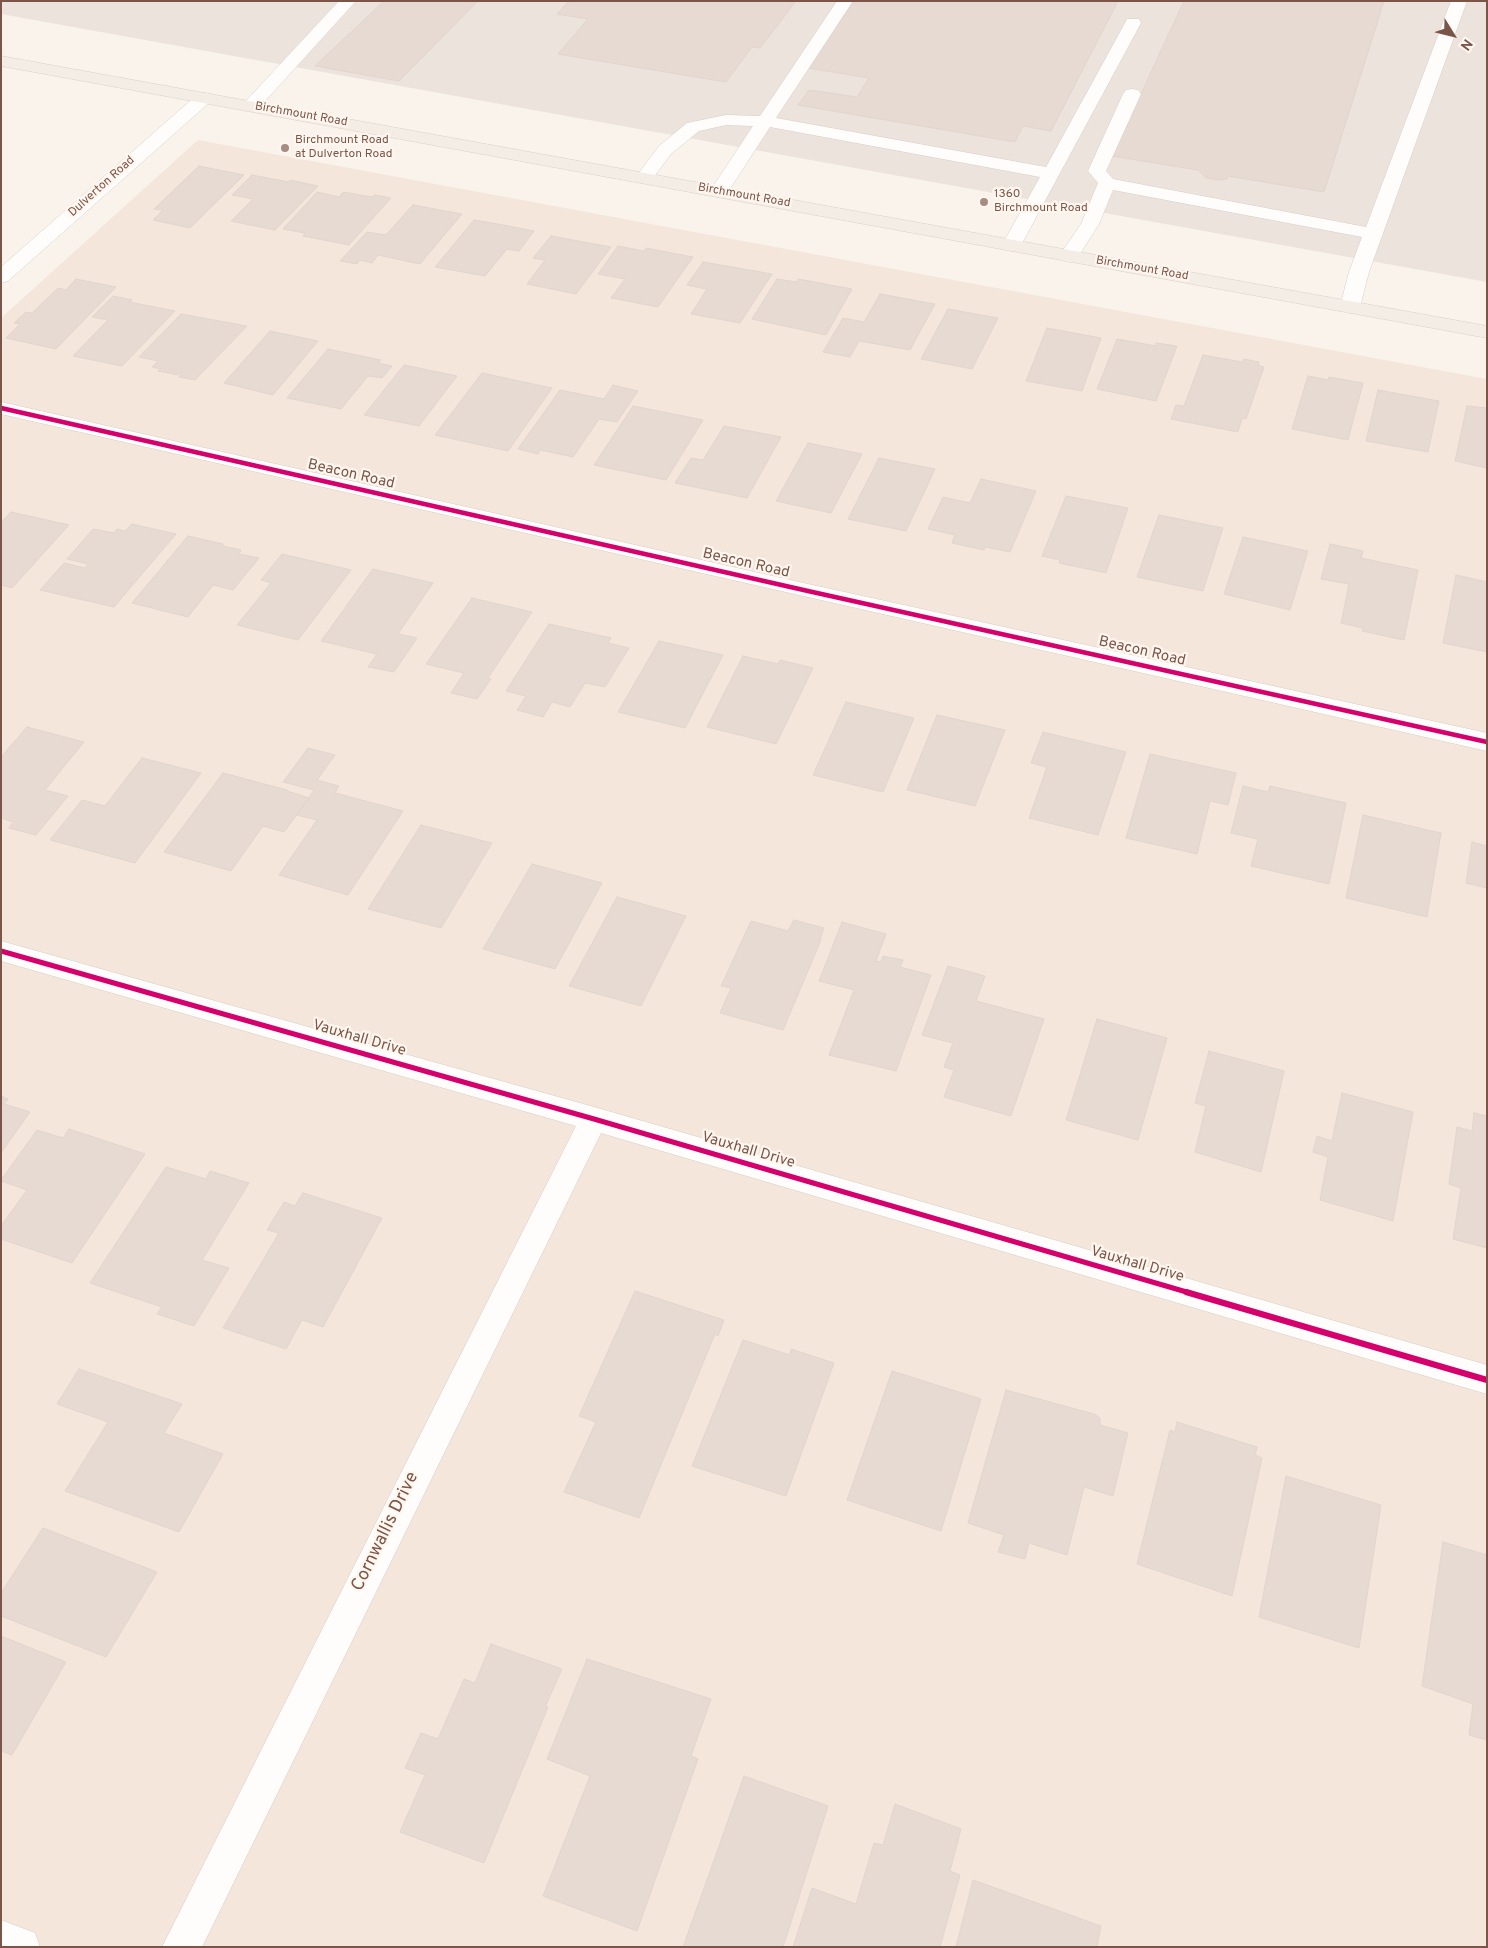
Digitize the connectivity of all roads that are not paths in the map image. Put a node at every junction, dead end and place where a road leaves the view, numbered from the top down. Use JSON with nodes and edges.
{"nodes":[{"id":1,"x":348,"y":1,"type":"edge"},
{"id":2,"x":846,"y":1,"type":"edge"},
{"id":3,"x":1459,"y":1,"type":"edge"},
{"id":4,"x":1132,"y":22,"type":"dead end"},
{"id":5,"x":1,"y":61,"type":"edge"},
{"id":6,"x":1132,"y":94,"type":"dead end"},
{"id":7,"x":204,"y":98,"type":"junction"},
{"id":8,"x":251,"y":106,"type":"junction"},
{"id":9,"x":765,"y":121,"type":"junction"},
{"id":10,"x":1051,"y":173,"type":"junction"},
{"id":11,"x":644,"y":178,"type":"junction"},
{"id":12,"x":1107,"y":183,"type":"junction"},
{"id":13,"x":719,"y":191,"type":"junction"},
{"id":14,"x":1374,"y":234,"type":"junction"},
{"id":15,"x":1012,"y":245,"type":"junction"},
{"id":16,"x":1070,"y":256,"type":"junction"},
{"id":17,"x":1,"y":277,"type":"edge"},
{"id":18,"x":1350,"y":307,"type":"junction"},
{"id":19,"x":1487,"y":332,"type":"edge"},
{"id":20,"x":1,"y":408,"type":"edge"},
{"id":21,"x":1487,"y":742,"type":"edge"},
{"id":22,"x":1,"y":951,"type":"edge"},
{"id":23,"x":594,"y":1119,"type":"junction"},
{"id":24,"x":1487,"y":1380,"type":"edge"},
{"id":25,"x":1,"y":1939,"type":"edge"},
{"id":26,"x":20,"y":1947,"type":"edge"},
{"id":27,"x":181,"y":1947,"type":"edge"}],
"edges":[{"from":1,"to":8,"type":"street"},
{"from":2,"to":9,"type":"street"},
{"from":3,"to":14,"type":"street"},
{"from":4,"to":10,"type":"street"},
{"from":5,"to":7,"type":"main road","name":"Birchmount Road"},
{"from":6,"to":12,"type":"street"},
{"from":7,"to":8,"type":"main road","name":"Birchmount Road"},
{"from":7,"to":17,"type":"street","name":"Dulverton Road"},
{"from":8,"to":11,"type":"main road","name":"Birchmount Road"},
{"from":9,"to":10,"type":"street"},
{"from":9,"to":11,"type":"street"},
{"from":9,"to":13,"type":"street"},
{"from":10,"to":15,"type":"street"},
{"from":11,"to":13,"type":"main road","name":"Birchmount Road"},
{"from":12,"to":14,"type":"street"},
{"from":12,"to":16,"type":"street"},
{"from":13,"to":15,"type":"main road","name":"Birchmount Road"},
{"from":14,"to":18,"type":"street"},
{"from":15,"to":16,"type":"main road","name":"Birchmount Road"},
{"from":16,"to":18,"type":"main road","name":"Birchmount Road"},
{"from":18,"to":19,"type":"main road","name":"Birchmount Road"},
{"from":20,"to":21,"type":"street","name":"Beacon Road"},
{"from":22,"to":23,"type":"street","name":"Vauxhall Drive"},
{"from":23,"to":24,"type":"street","name":"Vauxhall Drive"},
{"from":23,"to":27,"type":"street","name":"Cornwallis Drive"},
{"from":25,"to":26,"type":"street"}]}
